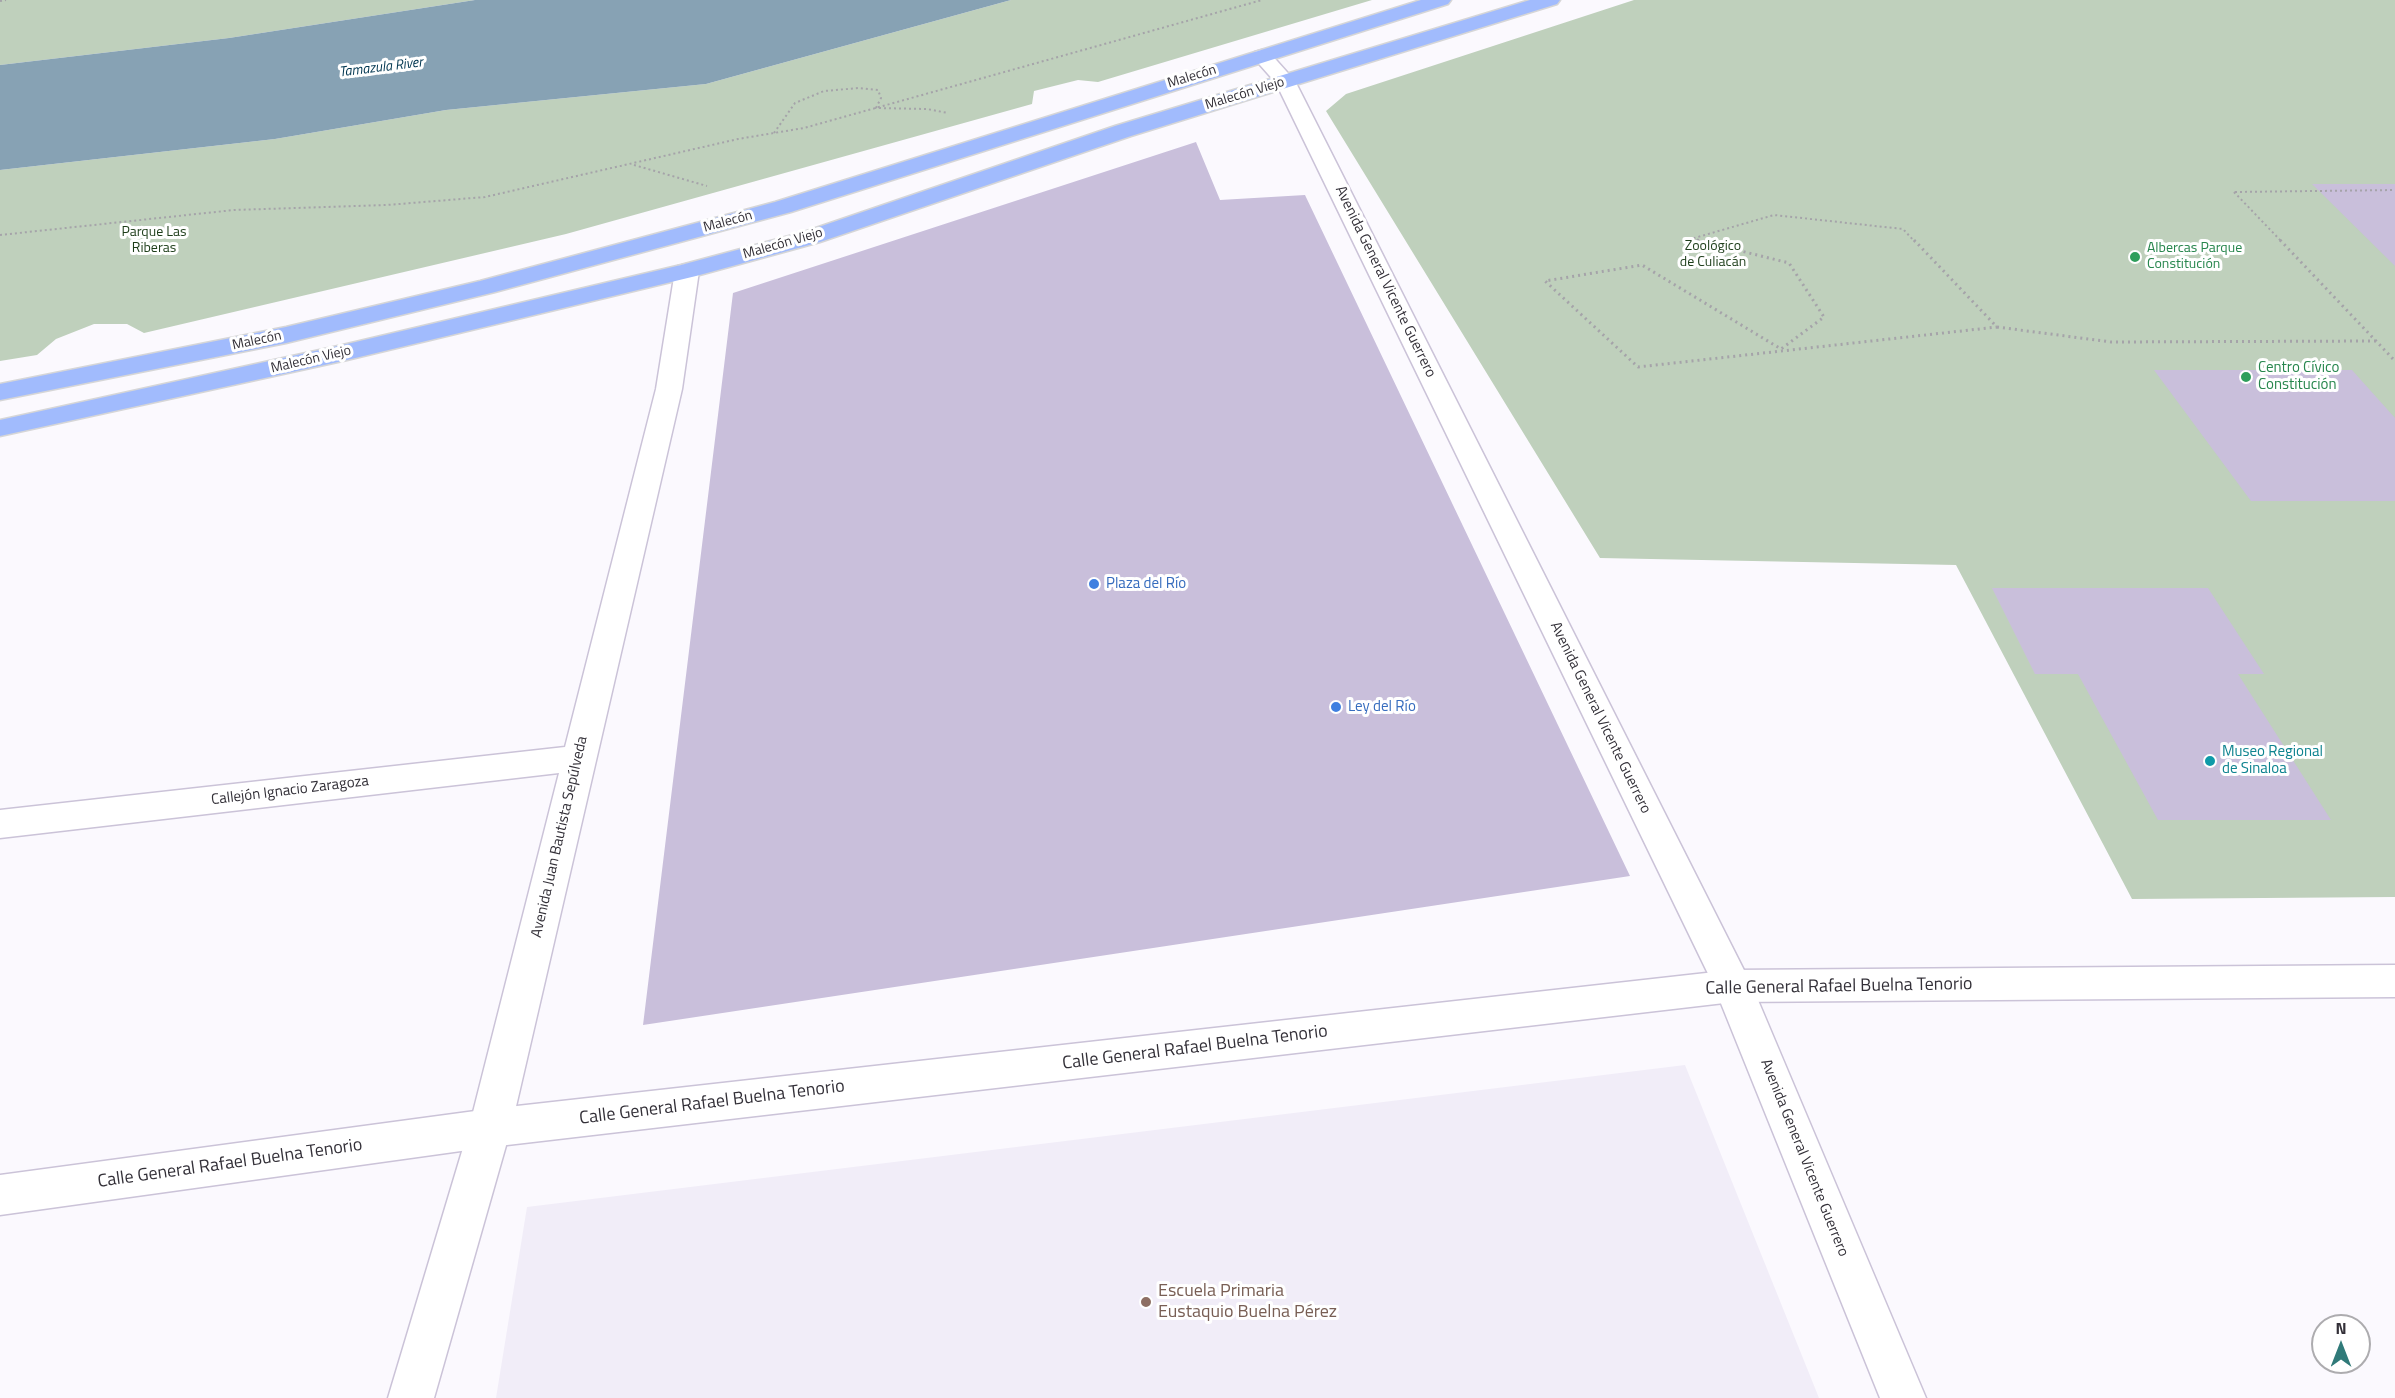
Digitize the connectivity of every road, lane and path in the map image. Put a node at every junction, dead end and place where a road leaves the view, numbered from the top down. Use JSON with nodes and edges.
{"nodes":[{"id":1,"x":6,"y":0,"type":"edge"},
{"id":2,"x":1262,"y":0,"type":"edge"},
{"id":3,"x":1442,"y":0,"type":"edge"},
{"id":4,"x":1550,"y":0,"type":"edge"},
{"id":5,"x":0,"y":1,"type":"edge"},
{"id":6,"x":1262,"y":56,"type":"junction"},
{"id":7,"x":1285,"y":81,"type":"junction"},
{"id":8,"x":876,"y":108,"type":"junction"},
{"id":9,"x":774,"y":133,"type":"junction"},
{"id":10,"x":2395,"y":190,"type":"edge"},
{"id":11,"x":783,"y":207,"type":"junction"},
{"id":12,"x":0,"y":235,"type":"edge"},
{"id":13,"x":687,"y":271,"type":"junction"},
{"id":14,"x":1997,"y":327,"type":"junction"},
{"id":15,"x":2376,"y":341,"type":"junction"},
{"id":16,"x":2395,"y":361,"type":"edge"},
{"id":17,"x":0,"y":392,"type":"edge"},
{"id":18,"x":0,"y":428,"type":"edge"},
{"id":19,"x":579,"y":758,"type":"junction"},
{"id":20,"x":0,"y":824,"type":"edge"},
{"id":21,"x":2395,"y":981,"type":"edge"},
{"id":22,"x":1733,"y":986,"type":"junction"},
{"id":23,"x":490,"y":1128,"type":"junction"},
{"id":24,"x":0,"y":1195,"type":"edge"},
{"id":25,"x":411,"y":1398,"type":"edge"},
{"id":26,"x":1903,"y":1398,"type":"edge"}],
"edges":[{"from":1,"to":5,"type":"path"},
{"from":2,"to":8,"type":"path"},
{"from":3,"to":6,"type":"main road","name":"Malecón"},
{"from":4,"to":7,"type":"main road","name":"Malecón Viejo"},
{"from":6,"to":7,"type":"street","name":"Avenida General Vicente Guerrero"},
{"from":6,"to":11,"type":"main road","name":"Malecón"},
{"from":7,"to":13,"type":"main road","name":"Malecón Viejo"},
{"from":7,"to":22,"type":"street","name":"Avenida General Vicente Guerrero"},
{"from":8,"to":9,"type":"path"},
{"from":8,"to":9,"type":"path"},
{"from":9,"to":12,"type":"path"},
{"from":10,"to":15,"type":"path"},
{"from":11,"to":13,"type":"main road"},
{"from":11,"to":17,"type":"main road","name":"Malecón"},
{"from":13,"to":18,"type":"main road","name":"Malecón Viejo"},
{"from":13,"to":19,"type":"street","name":"Avenida Juan Bautista Sepúlveda"},
{"from":14,"to":14,"type":"path"},
{"from":14,"to":15,"type":"path"},
{"from":15,"to":16,"type":"path"},
{"from":19,"to":20,"type":"street","name":"Callejón Ignacio Zaragoza"},
{"from":19,"to":23,"type":"street","name":"Avenida Juan Bautista Sepúlveda"},
{"from":21,"to":22,"type":"street","name":"Calle General Rafael Buelna Tenorio"},
{"from":22,"to":23,"type":"street","name":"Calle General Rafael Buelna Tenorio"},
{"from":22,"to":26,"type":"street","name":"Avenida General Vicente Guerrero"},
{"from":23,"to":24,"type":"street","name":"Calle General Rafael Buelna Tenorio"},
{"from":23,"to":25,"type":"street","name":"Avenida Juan Bautista Sepúlveda"}]}
